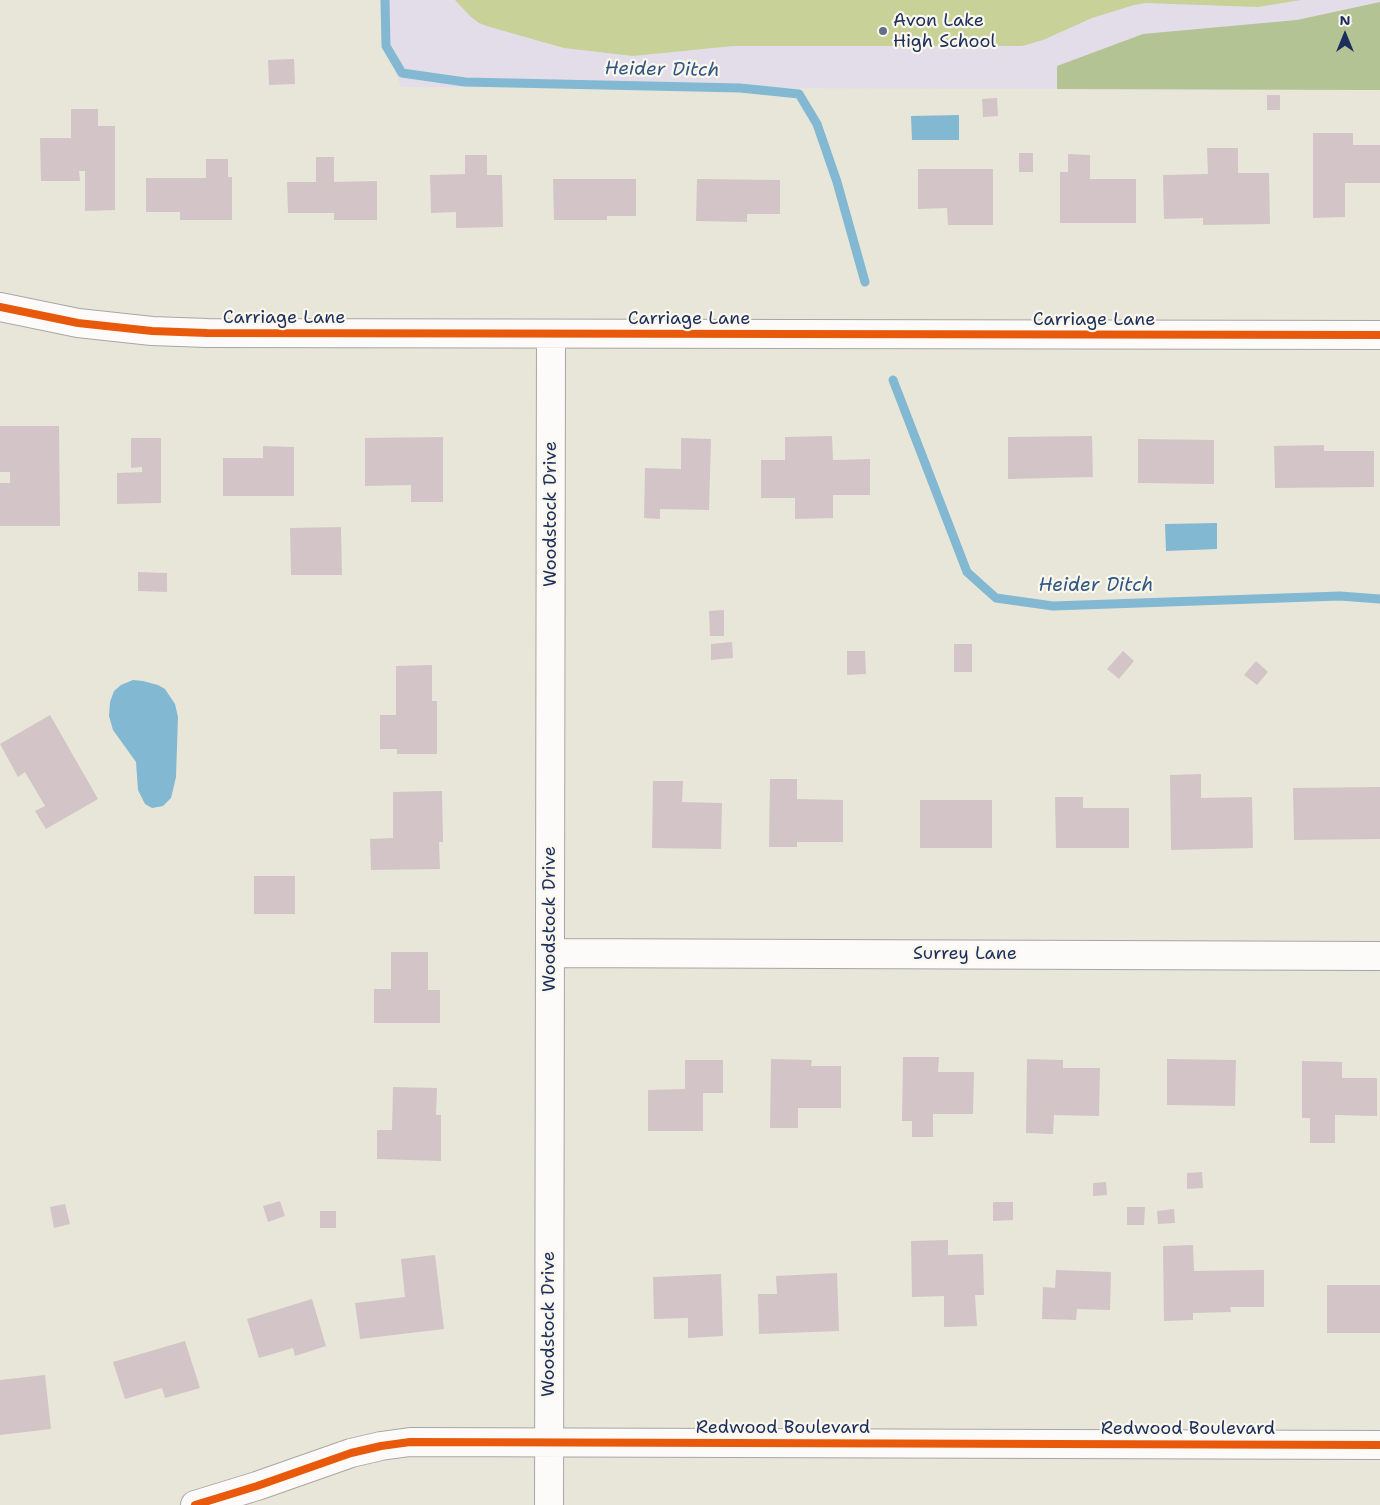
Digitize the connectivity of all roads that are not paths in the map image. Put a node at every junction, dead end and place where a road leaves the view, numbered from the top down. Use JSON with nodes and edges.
{"nodes":[{"id":1,"x":0,"y":307,"type":"edge"},
{"id":2,"x":551,"y":334,"type":"junction"},
{"id":3,"x":1380,"y":335,"type":"edge"},
{"id":4,"x":550,"y":953,"type":"junction"},
{"id":5,"x":1380,"y":956,"type":"edge"},
{"id":6,"x":549,"y":1442,"type":"junction"},
{"id":7,"x":1380,"y":1445,"type":"edge"},
{"id":8,"x":196,"y":1505,"type":"edge"},
{"id":9,"x":549,"y":1505,"type":"edge"}],
"edges":[{"from":1,"to":2,"type":"street","name":"Carriage Lane"},
{"from":2,"to":3,"type":"street","name":"Carriage Lane"},
{"from":2,"to":4,"type":"street","name":"Woodstock Drive"},
{"from":4,"to":5,"type":"street","name":"Surrey Lane"},
{"from":4,"to":6,"type":"street","name":"Woodstock Drive"},
{"from":6,"to":7,"type":"street","name":"Redwood Boulevard"},
{"from":6,"to":8,"type":"street","name":"Redwood Boulevard"},
{"from":6,"to":9,"type":"street","name":"Woodstock Drive"}]}
